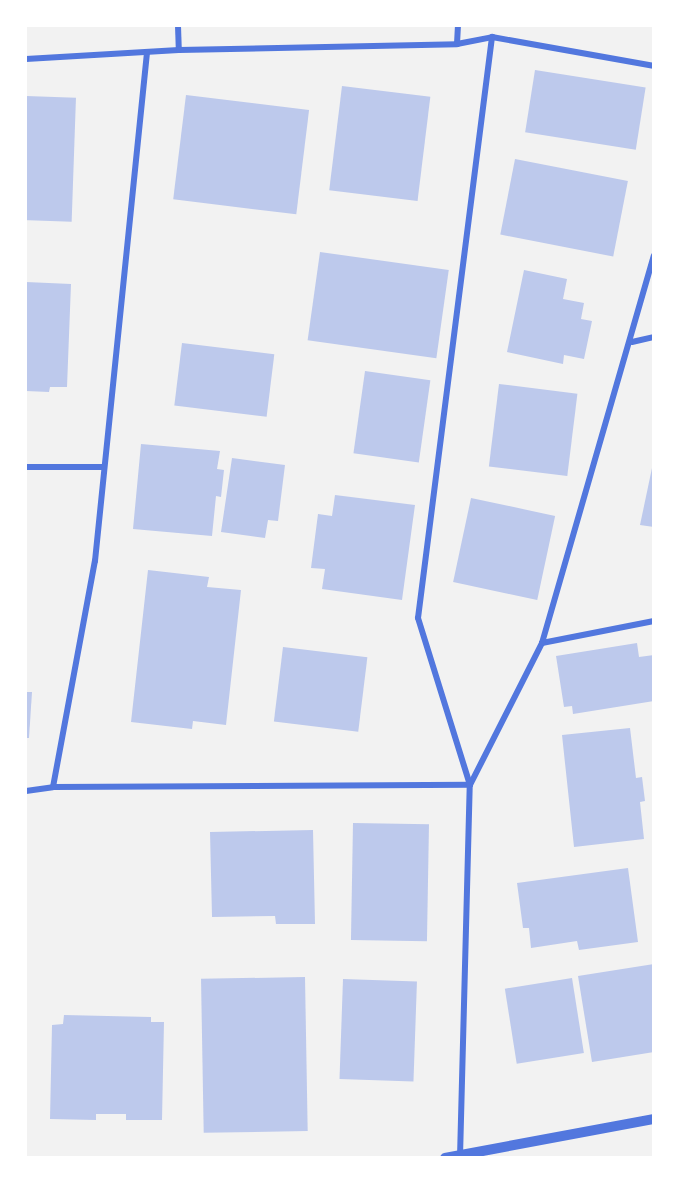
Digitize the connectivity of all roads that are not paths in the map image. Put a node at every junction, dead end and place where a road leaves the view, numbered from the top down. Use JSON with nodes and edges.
{"nodes":[{"id":1,"x":178,"y":26,"type":"edge"},
{"id":2,"x":458,"y":26,"type":"edge"},
{"id":3,"x":492,"y":37,"type":"junction"},
{"id":4,"x":457,"y":44,"type":"junction"},
{"id":5,"x":179,"y":50,"type":"junction"},
{"id":6,"x":147,"y":52,"type":"junction"},
{"id":7,"x":26,"y":59,"type":"edge"},
{"id":8,"x":654,"y":66,"type":"edge"},
{"id":9,"x":654,"y":256,"type":"edge"},
{"id":10,"x":654,"y":337,"type":"edge"},
{"id":11,"x":632,"y":342,"type":"junction"},
{"id":12,"x":26,"y":467,"type":"edge"},
{"id":13,"x":103,"y":467,"type":"junction"},
{"id":14,"x":654,"y":621,"type":"edge"},
{"id":15,"x":542,"y":643,"type":"junction"},
{"id":16,"x":470,"y":785,"type":"junction"},
{"id":17,"x":53,"y":787,"type":"junction"},
{"id":18,"x":26,"y":791,"type":"edge"},
{"id":19,"x":654,"y":1119,"type":"edge"},
{"id":20,"x":460,"y":1156,"type":"edge"},
{"id":21,"x":445,"y":1158,"type":"edge"}],
"edges":[{"from":1,"to":5,"type":"street"},
{"from":2,"to":4,"type":"street"},
{"from":3,"to":4,"type":"street"},
{"from":3,"to":8,"type":"street"},
{"from":3,"to":16,"type":"street"},
{"from":4,"to":5,"type":"street"},
{"from":5,"to":6,"type":"street"},
{"from":6,"to":7,"type":"street"},
{"from":6,"to":13,"type":"street"},
{"from":9,"to":11,"type":"street"},
{"from":10,"to":11,"type":"street"},
{"from":11,"to":15,"type":"street"},
{"from":12,"to":13,"type":"street"},
{"from":13,"to":17,"type":"street"},
{"from":14,"to":15,"type":"street"},
{"from":15,"to":16,"type":"street"},
{"from":16,"to":17,"type":"street"},
{"from":16,"to":20,"type":"street"},
{"from":17,"to":18,"type":"street"},
{"from":19,"to":20,"type":"street"},
{"from":20,"to":21,"type":"street"}]}
